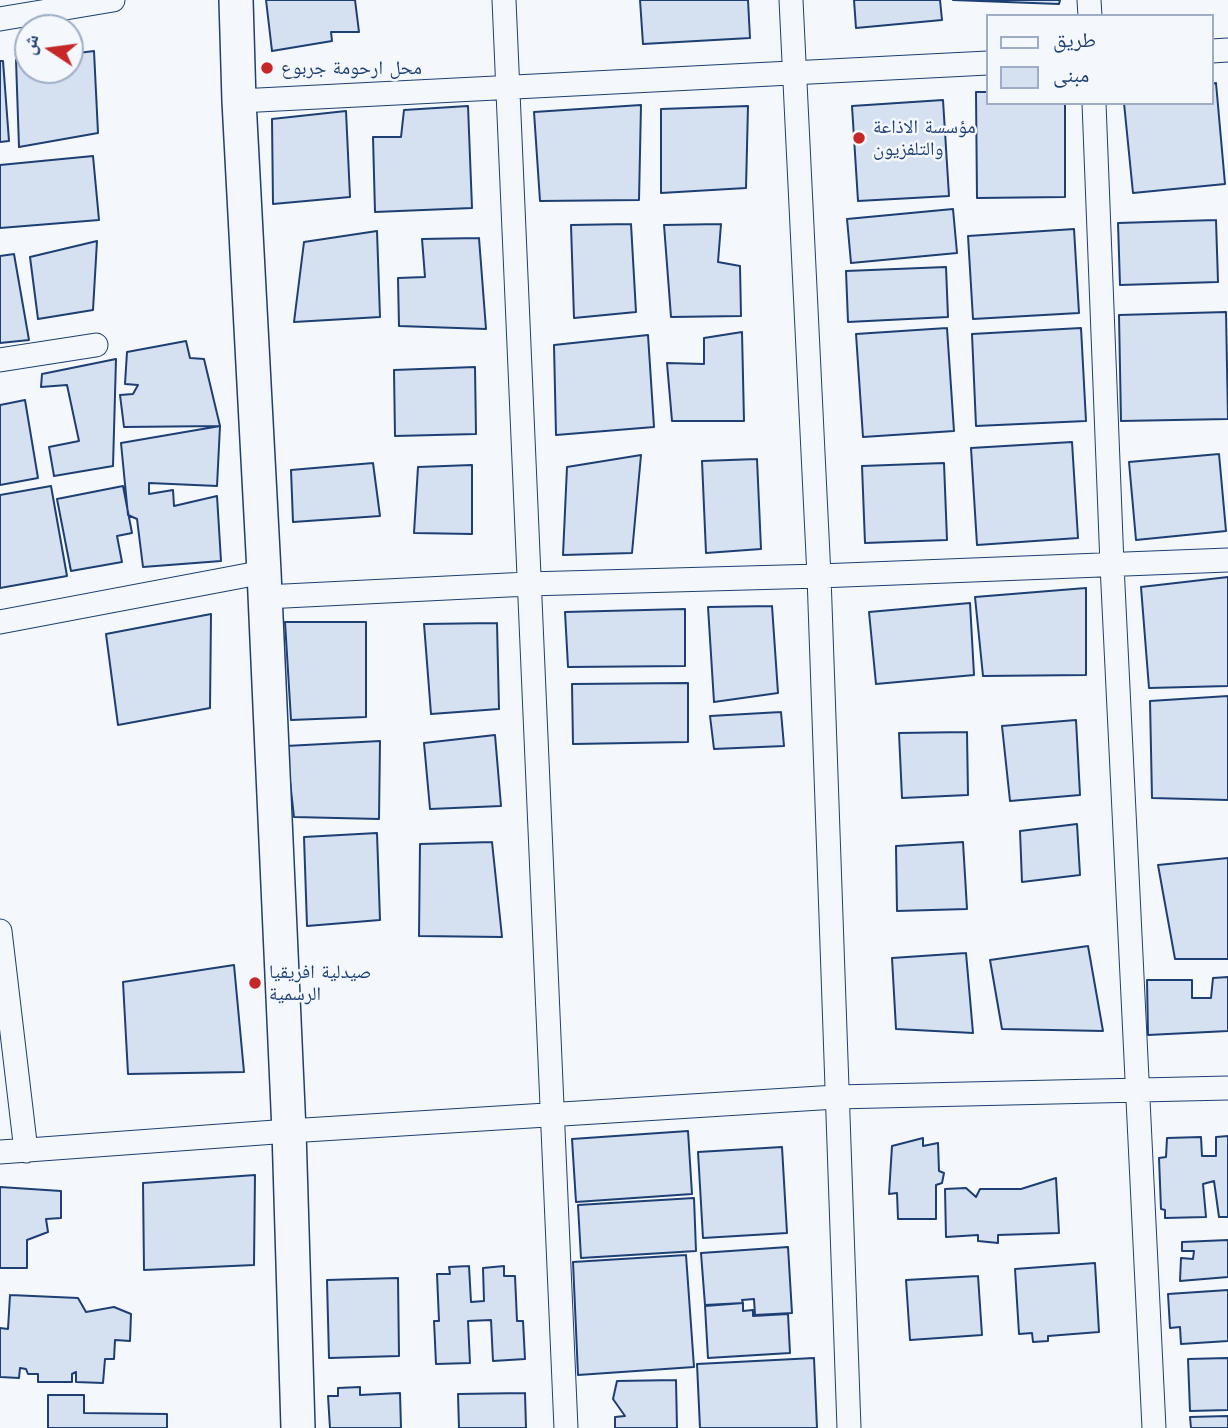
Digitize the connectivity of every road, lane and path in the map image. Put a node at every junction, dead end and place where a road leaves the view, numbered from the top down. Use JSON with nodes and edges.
{"nodes":[{"id":1,"x":113,"y":0,"type":"edge"},
{"id":2,"x":236,"y":0,"type":"edge"},
{"id":3,"x":504,"y":0,"type":"edge"},
{"id":4,"x":790,"y":0,"type":"edge"},
{"id":5,"x":0,"y":19,"type":"edge"},
{"id":6,"x":986,"y":63,"type":"edge"},
{"id":7,"x":794,"y":73,"type":"junction"},
{"id":8,"x":508,"y":88,"type":"junction"},
{"id":9,"x":239,"y":101,"type":"junction"},
{"id":10,"x":1094,"y":105,"type":"edge"},
{"id":11,"x":96,"y":345,"type":"dead end"},
{"id":12,"x":0,"y":360,"type":"edge"},
{"id":13,"x":1228,"y":559,"type":"edge"},
{"id":14,"x":1112,"y":565,"type":"junction"},
{"id":15,"x":818,"y":576,"type":"junction"},
{"id":16,"x":528,"y":584,"type":"junction"},
{"id":17,"x":265,"y":585,"type":"junction"},
{"id":18,"x":0,"y":622,"type":"edge"},
{"id":19,"x":0,"y":931,"type":"edge"},
{"id":20,"x":1228,"y":1088,"type":"edge"},
{"id":21,"x":1137,"y":1092,"type":"junction"},
{"id":22,"x":836,"y":1097,"type":"junction"},
{"id":23,"x":552,"y":1115,"type":"junction"},
{"id":24,"x":289,"y":1130,"type":"junction"},
{"id":25,"x":26,"y":1151,"type":"junction"},
{"id":26,"x":0,"y":1152,"type":"edge"},
{"id":27,"x":298,"y":1428,"type":"edge"},
{"id":28,"x":566,"y":1428,"type":"edge"},
{"id":29,"x":849,"y":1428,"type":"edge"},
{"id":30,"x":1154,"y":1428,"type":"edge"}],
"edges":[{"from":1,"to":5,"type":"street"},
{"from":2,"to":9,"type":"main road"},
{"from":3,"to":8,"type":"street"},
{"from":4,"to":7,"type":"street"},
{"from":6,"to":7,"type":"street"},
{"from":7,"to":8,"type":"street"},
{"from":7,"to":15,"type":"street"},
{"from":8,"to":9,"type":"street"},
{"from":8,"to":16,"type":"street"},
{"from":9,"to":17,"type":"main road"},
{"from":10,"to":14,"type":"street"},
{"from":11,"to":12,"type":"street"},
{"from":13,"to":14,"type":"street"},
{"from":14,"to":15,"type":"street"},
{"from":14,"to":21,"type":"street"},
{"from":15,"to":16,"type":"street"},
{"from":15,"to":22,"type":"street"},
{"from":16,"to":17,"type":"street"},
{"from":16,"to":23,"type":"street"},
{"from":17,"to":18,"type":"street"},
{"from":17,"to":24,"type":"main road"},
{"from":19,"to":25,"type":"street"},
{"from":20,"to":21,"type":"street"},
{"from":21,"to":22,"type":"street"},
{"from":21,"to":30,"type":"street"},
{"from":22,"to":23,"type":"street"},
{"from":22,"to":29,"type":"street"},
{"from":23,"to":24,"type":"street"},
{"from":23,"to":28,"type":"street"},
{"from":24,"to":25,"type":"street"},
{"from":24,"to":27,"type":"main road"},
{"from":25,"to":26,"type":"street"}]}
